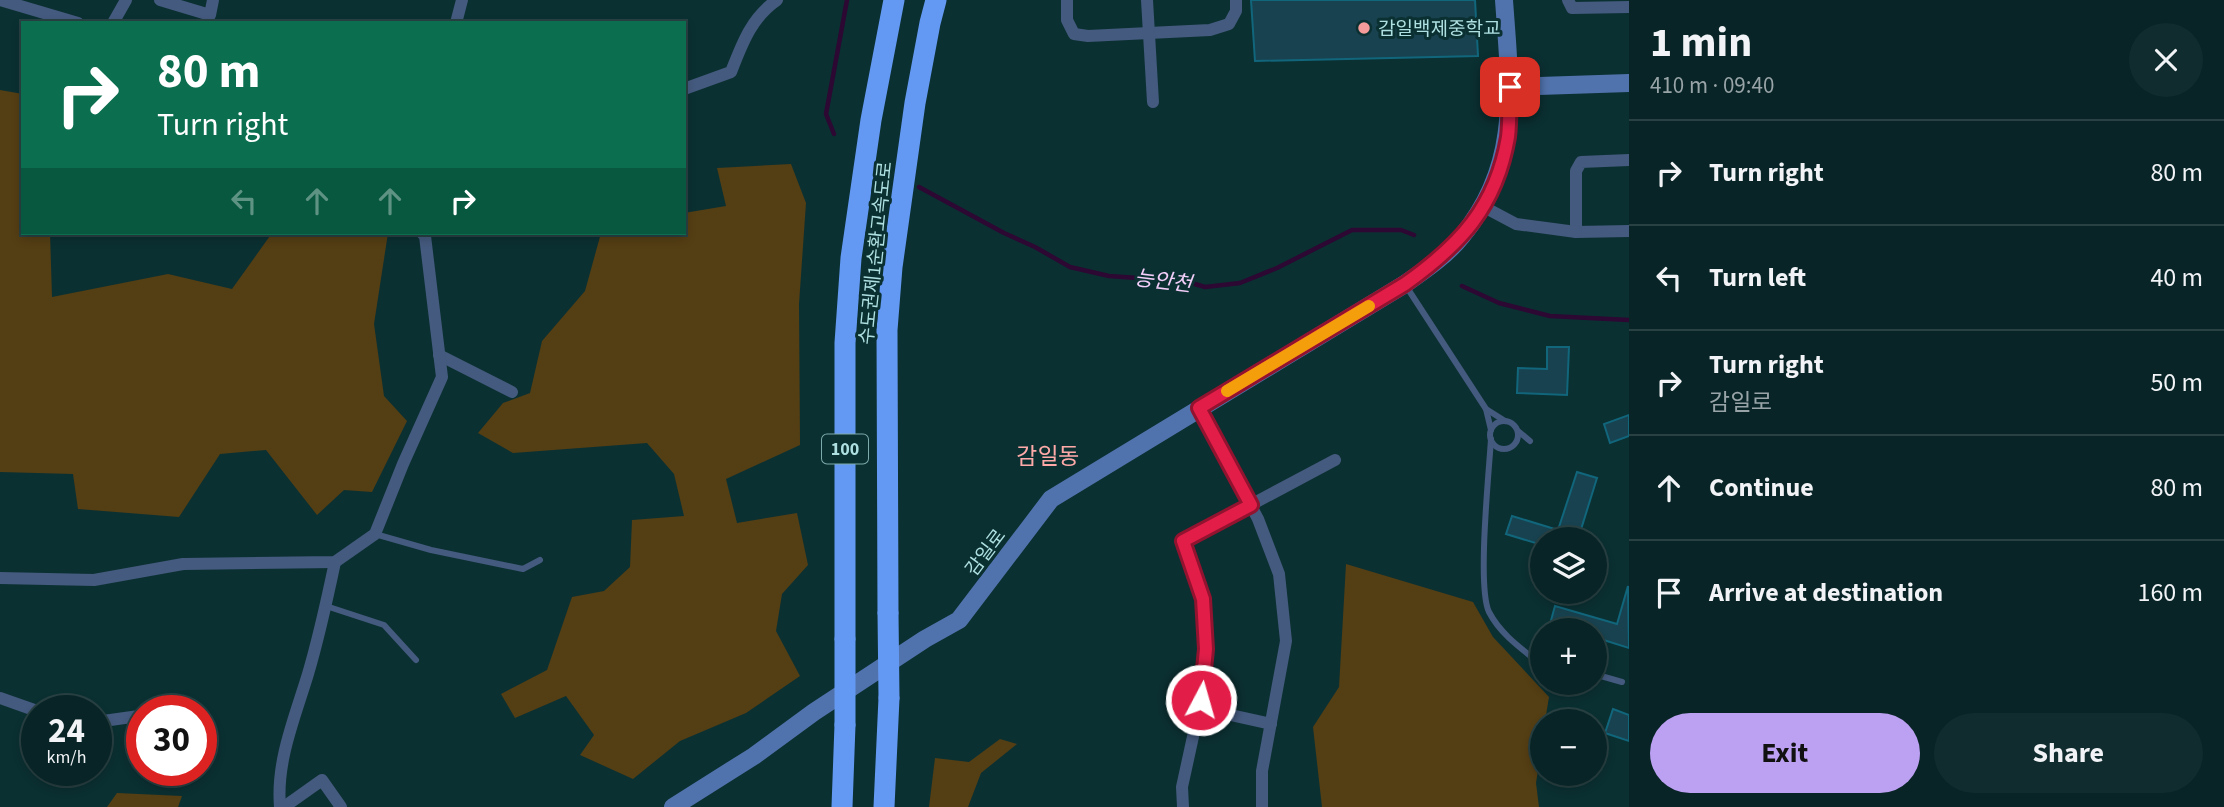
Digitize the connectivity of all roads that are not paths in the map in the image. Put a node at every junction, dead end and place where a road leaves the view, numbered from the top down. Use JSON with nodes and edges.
{"nodes":[{"id":1,"x":126,"y":0,"type":"edge"},
{"id":2,"x":160,"y":0,"type":"edge"},
{"id":3,"x":213,"y":0,"type":"edge"},
{"id":4,"x":462,"y":0,"type":"edge"},
{"id":5,"x":777,"y":0,"type":"edge"},
{"id":6,"x":894,"y":0,"type":"edge"},
{"id":7,"x":936,"y":0,"type":"edge"},
{"id":8,"x":1067,"y":0,"type":"edge"},
{"id":9,"x":1147,"y":0,"type":"edge"},
{"id":10,"x":1236,"y":0,"type":"edge"},
{"id":11,"x":1504,"y":0,"type":"edge"},
{"id":12,"x":1568,"y":0,"type":"edge"},
{"id":13,"x":0,"y":1,"type":"edge"},
{"id":14,"x":1629,"y":6,"type":"edge"},
{"id":15,"x":71,"y":21,"type":"edge"},
{"id":16,"x":114,"y":21,"type":"edge"},
{"id":17,"x":457,"y":21,"type":"edge"},
{"id":18,"x":1149,"y":34,"type":"junction"},
{"id":19,"x":1629,"y":83,"type":"edge"},
{"id":20,"x":1510,"y":87,"type":"junction"},
{"id":21,"x":686,"y":88,"type":"edge"},
{"id":22,"x":1153,"y":102,"type":"dead end"},
{"id":23,"x":1629,"y":160,"type":"edge"},
{"id":24,"x":1483,"y":207,"type":"junction"},
{"id":25,"x":1629,"y":230,"type":"edge"},
{"id":26,"x":1576,"y":232,"type":"junction"},
{"id":27,"x":424,"y":235,"type":"edge"},
{"id":28,"x":1405,"y":284,"type":"junction"},
{"id":29,"x":439,"y":355,"type":"junction"},
{"id":30,"x":512,"y":392,"type":"dead end"},
{"id":31,"x":1199,"y":408,"type":"junction"},
{"id":32,"x":1486,"y":409,"type":"junction"},
{"id":33,"x":1507,"y":422,"type":"junction"},
{"id":34,"x":1491,"y":430,"type":"junction"},
{"id":35,"x":1517,"y":431,"type":"junction"},
{"id":36,"x":1491,"y":439,"type":"junction"},
{"id":37,"x":1515,"y":444,"type":"junction"},
{"id":38,"x":1502,"y":449,"type":"junction"},
{"id":39,"x":1335,"y":460,"type":"dead end"},
{"id":40,"x":1490,"y":460,"type":"junction"},
{"id":41,"x":1251,"y":505,"type":"junction"},
{"id":42,"x":376,"y":534,"type":"junction"},
{"id":43,"x":540,"y":560,"type":"dead end"},
{"id":44,"x":335,"y":562,"type":"junction"},
{"id":45,"x":0,"y":578,"type":"edge"},
{"id":46,"x":326,"y":606,"type":"junction"},
{"id":47,"x":1529,"y":655,"type":"edge"},
{"id":48,"x":416,"y":660,"type":"dead end"},
{"id":49,"x":1607,"y":678,"type":"edge"},
{"id":50,"x":1622,"y":682,"type":"dead end"},
{"id":51,"x":0,"y":698,"type":"edge"},
{"id":52,"x":21,"y":705,"type":"edge"},
{"id":53,"x":1199,"y":708,"type":"junction"},
{"id":54,"x":1271,"y":723,"type":"junction"},
{"id":55,"x":282,"y":807,"type":"edge"},
{"id":56,"x":341,"y":807,"type":"edge"},
{"id":57,"x":673,"y":807,"type":"edge"},
{"id":58,"x":842,"y":807,"type":"edge"},
{"id":59,"x":884,"y":807,"type":"edge"},
{"id":60,"x":1183,"y":807,"type":"edge"},
{"id":61,"x":1262,"y":807,"type":"edge"}],
"edges":[{"from":1,"to":16,"type":"street"},
{"from":2,"to":3,"type":"street"},
{"from":4,"to":17,"type":"street"},
{"from":5,"to":21,"type":"street"},
{"from":6,"to":58,"type":"highway","name":"수도권제1순환고속도로","number":"100","bridge":true},
{"from":7,"to":59,"type":"highway","name":"수도권제1순환고속도로","number":"100","bridge":true},
{"from":8,"to":18,"type":"street"},
{"from":9,"to":18,"type":"street"},
{"from":10,"to":18,"type":"street"},
{"from":11,"to":20,"type":"street","name":"감일로"},
{"from":12,"to":14,"type":"street"},
{"from":13,"to":15,"type":"street"},
{"from":18,"to":22,"type":"street"},
{"from":19,"to":20,"type":"street"},
{"from":20,"to":24,"type":"street","name":"감일로"},
{"from":23,"to":26,"type":"street"},
{"from":24,"to":26,"type":"street"},
{"from":24,"to":28,"type":"street","name":"감일로"},
{"from":25,"to":26,"type":"street"},
{"from":27,"to":29,"type":"street"},
{"from":28,"to":31,"type":"street","name":"감일로"},
{"from":28,"to":32,"type":"lane"},
{"from":29,"to":30,"type":"street"},
{"from":29,"to":42,"type":"street"},
{"from":31,"to":41,"type":"street"},
{"from":31,"to":57,"type":"street","name":"감일로"},
{"from":32,"to":33,"type":"lane"},
{"from":32,"to":34,"type":"lane"},
{"from":33,"to":34,"type":"lane"},
{"from":33,"to":35,"type":"lane"},
{"from":34,"to":36,"type":"lane"},
{"from":35,"to":37,"type":"lane"},
{"from":35,"to":37,"type":"lane"},
{"from":36,"to":38,"type":"lane"},
{"from":36,"to":40,"type":"lane"},
{"from":37,"to":38,"type":"lane"},
{"from":38,"to":40,"type":"lane"},
{"from":39,"to":41,"type":"street"},
{"from":40,"to":47,"type":"lane"},
{"from":41,"to":53,"type":"street"},
{"from":41,"to":54,"type":"street"},
{"from":42,"to":43,"type":"lane"},
{"from":42,"to":44,"type":"street"},
{"from":44,"to":45,"type":"street"},
{"from":44,"to":46,"type":"street"},
{"from":46,"to":48,"type":"lane"},
{"from":46,"to":55,"type":"street"},
{"from":49,"to":50,"type":"lane"},
{"from":51,"to":52,"type":"street"},
{"from":53,"to":54,"type":"street"},
{"from":53,"to":60,"type":"street"},
{"from":54,"to":61,"type":"street"},
{"from":55,"to":56,"type":"street"}]}
